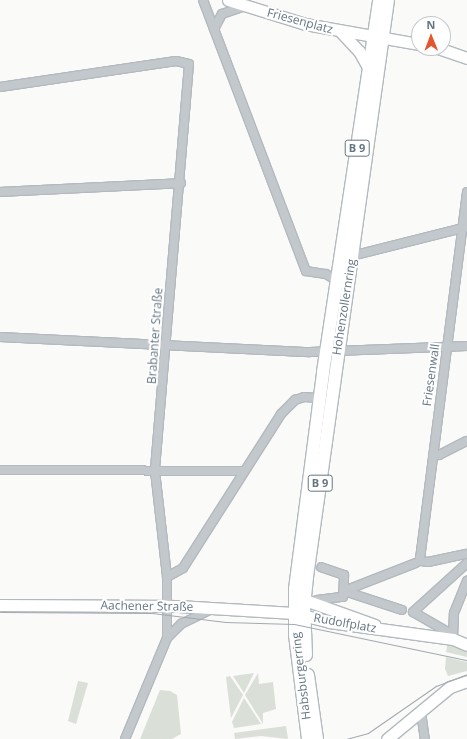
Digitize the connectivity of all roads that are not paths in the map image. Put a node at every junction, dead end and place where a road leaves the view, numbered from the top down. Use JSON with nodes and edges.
{"nodes":[{"id":1,"x":203,"y":0,"type":"edge"},
{"id":2,"x":228,"y":0,"type":"edge"},
{"id":3,"x":378,"y":0,"type":"edge"},
{"id":4,"x":388,"y":0,"type":"edge"},
{"id":5,"x":245,"y":6,"type":"junction"},
{"id":6,"x":214,"y":29,"type":"junction"},
{"id":7,"x":342,"y":32,"type":"junction"},
{"id":8,"x":378,"y":37,"type":"junction"},
{"id":9,"x":411,"y":43,"type":"edge"},
{"id":10,"x":451,"y":52,"type":"edge"},
{"id":11,"x":467,"y":58,"type":"edge"},
{"id":12,"x":369,"y":69,"type":"junction"},
{"id":13,"x":0,"y":87,"type":"edge"},
{"id":14,"x":181,"y":183,"type":"junction"},
{"id":15,"x":0,"y":192,"type":"edge"},
{"id":16,"x":467,"y":192,"type":"edge"},
{"id":17,"x":465,"y":227,"type":"edge"},
{"id":18,"x":352,"y":256,"type":"junction"},
{"id":19,"x":338,"y":280,"type":"junction"},
{"id":20,"x":345,"y":300,"type":"junction"},
{"id":21,"x":0,"y":337,"type":"edge"},
{"id":22,"x":447,"y":346,"type":"junction"},
{"id":23,"x":467,"y":346,"type":"edge"},
{"id":24,"x":167,"y":347,"type":"junction"},
{"id":25,"x":331,"y":352,"type":"junction"},
{"id":26,"x":320,"y":398,"type":"junction"},
{"id":27,"x":467,"y":441,"type":"edge"},
{"id":28,"x":433,"y":455,"type":"junction"},
{"id":29,"x":0,"y":470,"type":"edge"},
{"id":30,"x":155,"y":471,"type":"junction"},
{"id":31,"x":243,"y":471,"type":"junction"},
{"id":32,"x":467,"y":554,"type":"edge"},
{"id":33,"x":419,"y":562,"type":"junction"},
{"id":34,"x":467,"y":563,"type":"edge"},
{"id":35,"x":321,"y":567,"type":"dead end"},
{"id":36,"x":167,"y":578,"type":"junction"},
{"id":37,"x":467,"y":580,"type":"edge"},
{"id":38,"x":344,"y":591,"type":"junction"},
{"id":39,"x":311,"y":600,"type":"junction"},
{"id":40,"x":0,"y":605,"type":"edge"},
{"id":41,"x":168,"y":606,"type":"junction"},
{"id":42,"x":210,"y":610,"type":"junction"},
{"id":43,"x":402,"y":610,"type":"dead end"},
{"id":44,"x":299,"y":614,"type":"junction"},
{"id":45,"x":397,"y":632,"type":"junction"},
{"id":46,"x":448,"y":636,"type":"junction"},
{"id":47,"x":167,"y":638,"type":"junction"},
{"id":48,"x":467,"y":645,"type":"edge"},
{"id":49,"x":461,"y":682,"type":"edge"},
{"id":50,"x":421,"y":712,"type":"junction"},
{"id":51,"x":125,"y":739,"type":"edge"},
{"id":52,"x":308,"y":739,"type":"edge"},
{"id":53,"x":316,"y":739,"type":"edge"},
{"id":54,"x":387,"y":739,"type":"edge"},
{"id":55,"x":426,"y":739,"type":"edge"}],
"edges":[{"from":1,"to":6,"type":"street"},
{"from":2,"to":5,"type":"main road","name":"Friesenplatz"},
{"from":3,"to":8,"type":"main road","name":"Hohenzollernring","number":"B 9"},
{"from":4,"to":8,"type":"main road","name":"Hohenzollernring","number":"B 9"},
{"from":5,"to":6,"type":"street"},
{"from":5,"to":7,"type":"main road","name":"Friesenplatz"},
{"from":6,"to":19,"type":"street"},
{"from":7,"to":8,"type":"main road","name":"Friesenplatz"},
{"from":7,"to":12,"type":"main road"},
{"from":8,"to":9,"type":"main road","name":"Friesenplatz"},
{"from":8,"to":12,"type":"main road","name":"Hohenzollernring","number":"B 9"},
{"from":8,"to":18,"type":"main road","name":"Hohenzollernring","number":"B 9"},
{"from":10,"to":11,"type":"main road"},
{"from":12,"to":19,"type":"main road","name":"Hohenzollernring","number":"B 9"},
{"from":13,"to":14,"type":"street","name":"Brabanter Straße"},
{"from":14,"to":15,"type":"street"},
{"from":14,"to":24,"type":"street","name":"Brabanter Straße"},
{"from":16,"to":17,"type":"street","name":"Friesenwall"},
{"from":17,"to":18,"type":"street"},
{"from":17,"to":22,"type":"street","name":"Friesenwall"},
{"from":18,"to":20,"type":"main road","name":"Hohenzollernring","number":"B 9"},
{"from":19,"to":20,"type":"street"},
{"from":19,"to":25,"type":"main road","name":"Hohenzollernring","number":"B 9"},
{"from":20,"to":25,"type":"main road","name":"Hohenzollernring","number":"B 9"},
{"from":21,"to":24,"type":"street"},
{"from":22,"to":23,"type":"street"},
{"from":22,"to":25,"type":"street"},
{"from":22,"to":28,"type":"street","name":"Friesenwall"},
{"from":24,"to":25,"type":"street"},
{"from":24,"to":30,"type":"street","name":"Brabanter Straße"},
{"from":25,"to":26,"type":"main road","name":"Hohenzollernring","number":"B 9"},
{"from":25,"to":39,"type":"main road","name":"Hohenzollernring","number":"B 9"},
{"from":26,"to":31,"type":"street"},
{"from":26,"to":44,"type":"main road","name":"Hohenzollernring","number":"B 9"},
{"from":27,"to":28,"type":"street"},
{"from":28,"to":33,"type":"street","name":"Friesenwall"},
{"from":29,"to":30,"type":"street"},
{"from":30,"to":31,"type":"street"},
{"from":30,"to":36,"type":"street","name":"Brabanter Straße"},
{"from":31,"to":36,"type":"street"},
{"from":32,"to":33,"type":"street","name":"Rudolfplatz"},
{"from":33,"to":38,"type":"street","name":"Rudolfplatz"},
{"from":34,"to":46,"type":"street"},
{"from":35,"to":38,"type":"street"},
{"from":36,"to":41,"type":"street","name":"Brabanter Straße"},
{"from":37,"to":46,"type":"street"},
{"from":38,"to":39,"type":"street","name":"Rudolfplatz"},
{"from":38,"to":43,"type":"street"},
{"from":39,"to":44,"type":"main road","name":"Hohenzollernring","number":"B 9"},
{"from":39,"to":45,"type":"main road","name":"Rudolfplatz"},
{"from":40,"to":41,"type":"main road","name":"Aachener Straße"},
{"from":41,"to":42,"type":"main road","name":"Aachener Straße"},
{"from":41,"to":47,"type":"street","name":"Brabanter Straße"},
{"from":42,"to":44,"type":"main road","name":"Aachener Straße"},
{"from":42,"to":47,"type":"street"},
{"from":44,"to":45,"type":"main road","name":"Rudolfplatz"},
{"from":44,"to":52,"type":"main road","name":"Habsburgerring","number":"B 9"},
{"from":44,"to":53,"type":"main road","name":"Habsburgerring","number":"B 9"},
{"from":45,"to":46,"type":"main road","name":"Rudolfplatz"},
{"from":46,"to":48,"type":"main road","name":"Rudolfplatz"},
{"from":47,"to":51,"type":"street"},
{"from":49,"to":50,"type":"main road"},
{"from":50,"to":54,"type":"main road"},
{"from":50,"to":55,"type":"street"}]}
